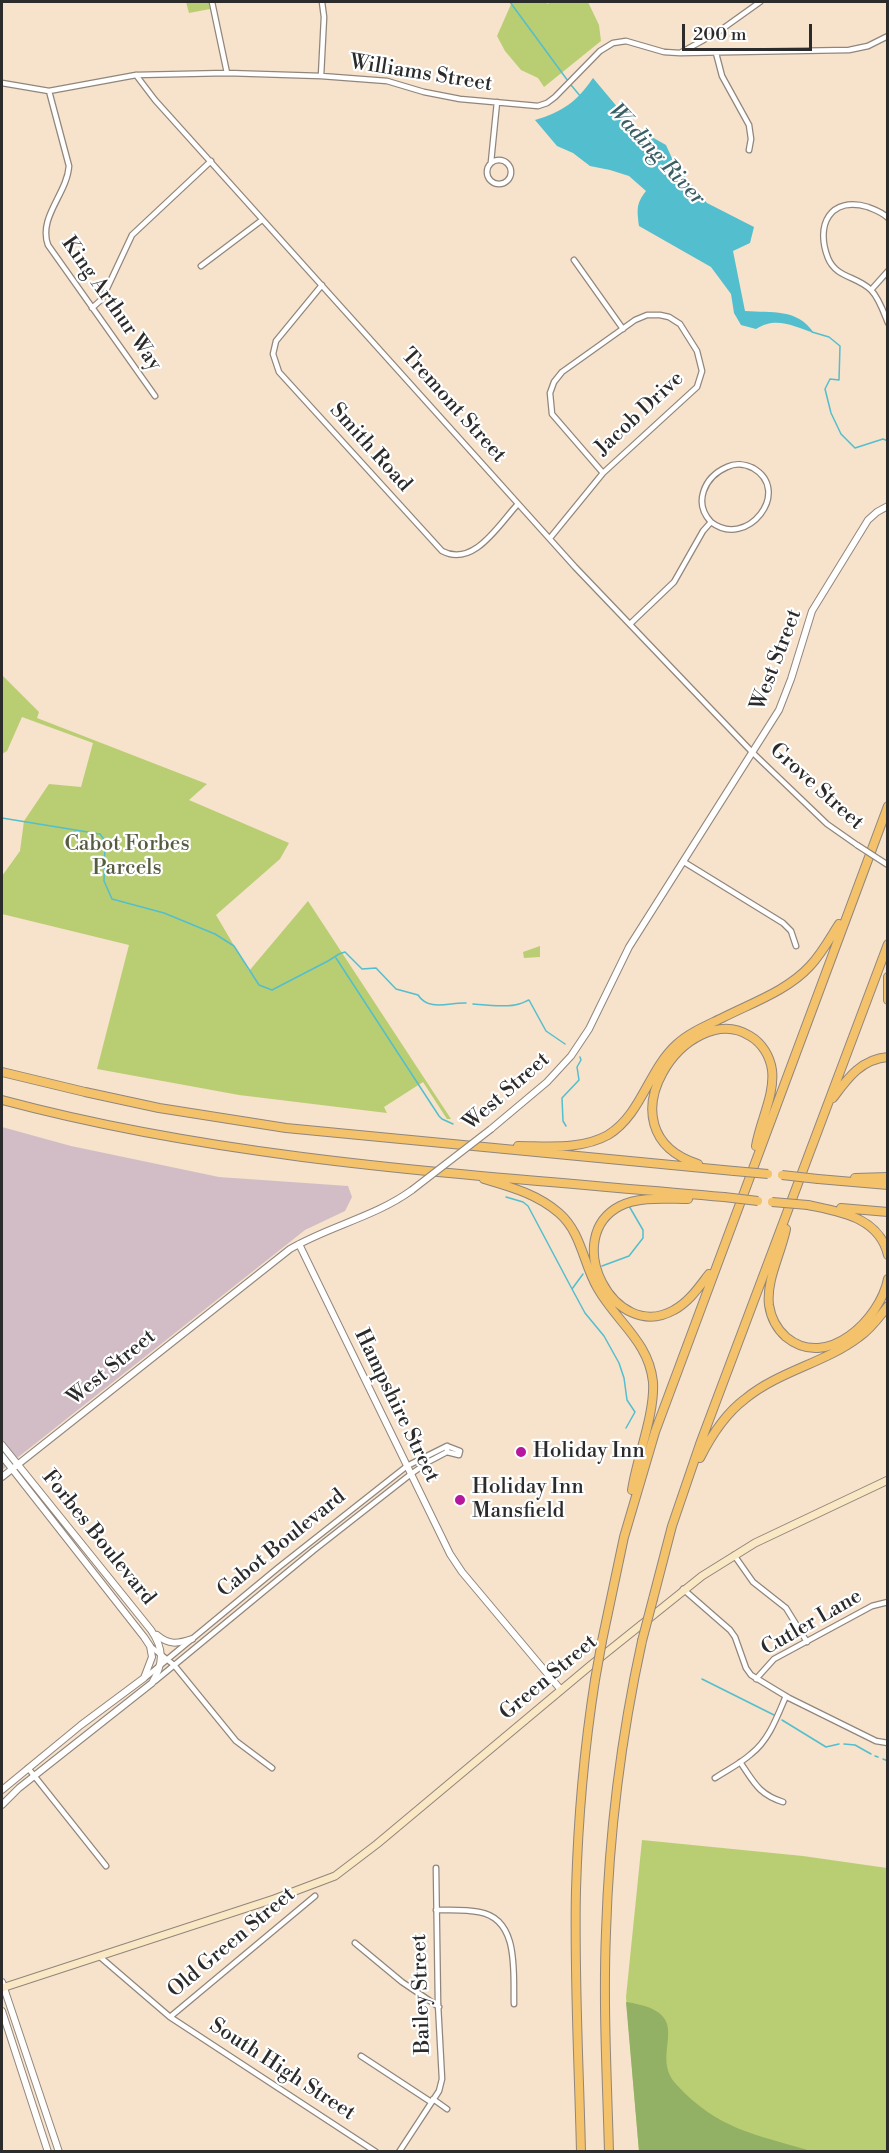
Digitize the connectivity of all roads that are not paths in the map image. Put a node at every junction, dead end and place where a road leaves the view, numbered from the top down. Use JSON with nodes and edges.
{"nodes":[{"id":1,"x":212,"y":2,"type":"edge"},
{"id":2,"x":322,"y":2,"type":"edge"},
{"id":3,"x":760,"y":2,"type":"edge"},
{"id":4,"x":888,"y":36,"type":"edge"},
{"id":5,"x":680,"y":53,"type":"junction"},
{"id":6,"x":716,"y":53,"type":"junction"},
{"id":7,"x":227,"y":73,"type":"junction"},
{"id":8,"x":136,"y":75,"type":"junction"},
{"id":9,"x":321,"y":76,"type":"junction"},
{"id":10,"x":2,"y":83,"type":"edge"},
{"id":11,"x":49,"y":92,"type":"junction"},
{"id":12,"x":497,"y":102,"type":"junction"},
{"id":13,"x":749,"y":150,"type":"dead end"},
{"id":14,"x":211,"y":161,"type":"junction"},
{"id":15,"x":491,"y":162,"type":"junction"},
{"id":16,"x":888,"y":218,"type":"edge"},
{"id":17,"x":262,"y":220,"type":"junction"},
{"id":18,"x":574,"y":260,"type":"dead end"},
{"id":19,"x":201,"y":266,"type":"dead end"},
{"id":20,"x":888,"y":271,"type":"edge"},
{"id":21,"x":322,"y":285,"type":"junction"},
{"id":22,"x":872,"y":290,"type":"junction"},
{"id":23,"x":92,"y":308,"type":"junction"},
{"id":24,"x":888,"y":323,"type":"edge"},
{"id":25,"x":623,"y":329,"type":"junction"},
{"id":26,"x":155,"y":396,"type":"dead end"},
{"id":27,"x":603,"y":473,"type":"junction"},
{"id":28,"x":518,"y":504,"type":"junction"},
{"id":29,"x":888,"y":506,"type":"edge"},
{"id":30,"x":711,"y":522,"type":"junction"},
{"id":31,"x":550,"y":538,"type":"junction"},
{"id":32,"x":630,"y":624,"type":"junction"},
{"id":33,"x":753,"y":753,"type":"junction"},
{"id":34,"x":888,"y":806,"type":"edge"},
{"id":35,"x":684,"y":862,"type":"junction"},
{"id":36,"x":888,"y":865,"type":"edge"},
{"id":37,"x":849,"y":910,"type":"junction"},
{"id":38,"x":888,"y":944,"type":"edge"},
{"id":39,"x":796,"y":946,"type":"dead end"},
{"id":40,"x":888,"y":977,"type":"edge"},
{"id":41,"x":888,"y":1000,"type":"edge"},
{"id":42,"x":888,"y":1057,"type":"edge"},
{"id":43,"x":2,"y":1072,"type":"edge"},
{"id":44,"x":2,"y":1100,"type":"edge"},
{"id":45,"x":827,"y":1106,"type":"junction"},
{"id":46,"x":473,"y":1147,"type":"junction"},
{"id":47,"x":754,"y":1163,"type":"junction"},
{"id":48,"x":734,"y":1171,"type":"junction"},
{"id":49,"x":467,"y":1173,"type":"junction"},
{"id":50,"x":888,"y":1176,"type":"edge"},
{"id":51,"x":818,"y":1179,"type":"junction"},
{"id":52,"x":888,"y":1185,"type":"edge"},
{"id":53,"x":724,"y":1197,"type":"junction"},
{"id":54,"x":808,"y":1205,"type":"junction"},
{"id":55,"x":790,"y":1206,"type":"junction"},
{"id":56,"x":888,"y":1212,"type":"edge"},
{"id":57,"x":298,"y":1244,"type":"junction"},
{"id":58,"x":888,"y":1255,"type":"edge"},
{"id":59,"x":715,"y":1267,"type":"junction"},
{"id":60,"x":888,"y":1279,"type":"edge"},
{"id":61,"x":888,"y":1306,"type":"edge"},
{"id":62,"x":2,"y":1445,"type":"edge"},
{"id":63,"x":2,"y":1456,"type":"edge"},
{"id":64,"x":14,"y":1466,"type":"junction"},
{"id":65,"x":407,"y":1466,"type":"junction"},
{"id":66,"x":411,"y":1474,"type":"junction"},
{"id":67,"x":2,"y":1477,"type":"edge"},
{"id":68,"x":888,"y":1480,"type":"edge"},
{"id":69,"x":677,"y":1511,"type":"junction"},
{"id":70,"x":628,"y":1522,"type":"junction"},
{"id":71,"x":734,"y":1555,"type":"junction"},
{"id":72,"x":683,"y":1589,"type":"junction"},
{"id":73,"x":888,"y":1602,"type":"edge"},
{"id":74,"x":151,"y":1630,"type":"junction"},
{"id":75,"x":192,"y":1640,"type":"junction"},
{"id":76,"x":807,"y":1642,"type":"junction"},
{"id":77,"x":150,"y":1646,"type":"junction"},
{"id":78,"x":165,"y":1657,"type":"junction"},
{"id":79,"x":160,"y":1665,"type":"junction"},
{"id":80,"x":174,"y":1665,"type":"junction"},
{"id":81,"x":144,"y":1678,"type":"junction"},
{"id":82,"x":756,"y":1678,"type":"junction"},
{"id":83,"x":152,"y":1683,"type":"junction"},
{"id":84,"x":561,"y":1690,"type":"junction"},
{"id":85,"x":786,"y":1696,"type":"junction"},
{"id":86,"x":888,"y":1743,"type":"edge"},
{"id":87,"x":740,"y":1762,"type":"junction"},
{"id":88,"x":28,"y":1768,"type":"junction"},
{"id":89,"x":272,"y":1768,"type":"dead end"},
{"id":90,"x":34,"y":1776,"type":"junction"},
{"id":91,"x":715,"y":1778,"type":"dead end"},
{"id":92,"x":2,"y":1790,"type":"edge"},
{"id":93,"x":783,"y":1802,"type":"dead end"},
{"id":94,"x":2,"y":1804,"type":"edge"},
{"id":95,"x":106,"y":1866,"type":"dead end"},
{"id":96,"x":436,"y":1868,"type":"dead end"},
{"id":97,"x":315,"y":1896,"type":"dead end"},
{"id":98,"x":436,"y":1910,"type":"junction"},
{"id":99,"x":355,"y":1943,"type":"dead end"},
{"id":100,"x":99,"y":1956,"type":"junction"},
{"id":101,"x":2,"y":1986,"type":"edge"},
{"id":102,"x":514,"y":2004,"type":"dead end"},
{"id":103,"x":439,"y":2007,"type":"junction"},
{"id":104,"x":2,"y":2011,"type":"edge"},
{"id":105,"x":170,"y":2017,"type":"junction"},
{"id":106,"x":361,"y":2056,"type":"dead end"},
{"id":107,"x":432,"y":2101,"type":"junction"},
{"id":108,"x":447,"y":2109,"type":"dead end"},
{"id":109,"x":366,"y":2149,"type":"edge"},
{"id":110,"x":48,"y":2151,"type":"edge"},
{"id":111,"x":59,"y":2151,"type":"edge"},
{"id":112,"x":376,"y":2151,"type":"edge"},
{"id":113,"x":399,"y":2151,"type":"edge"},
{"id":114,"x":581,"y":2151,"type":"edge"},
{"id":115,"x":609,"y":2151,"type":"edge"}],
"edges":[{"from":1,"to":7,"type":"street"},
{"from":2,"to":9,"type":"street"},
{"from":3,"to":5,"type":"street"},
{"from":4,"to":6,"type":"street"},
{"from":5,"to":6,"type":"street"},
{"from":5,"to":12,"type":"street","name":"Williams Street"},
{"from":6,"to":13,"type":"street"},
{"from":7,"to":8,"type":"street","name":"Williams Street"},
{"from":7,"to":9,"type":"street","name":"Williams Street"},
{"from":8,"to":11,"type":"street","name":"Williams Street"},
{"from":8,"to":14,"type":"street","name":"Tremont Street"},
{"from":9,"to":12,"type":"street","name":"Williams Street"},
{"from":10,"to":11,"type":"street","name":"Williams Street"},
{"from":11,"to":23,"type":"street","name":"King Arthur Way"},
{"from":12,"to":15,"type":"street"},
{"from":14,"to":17,"type":"street","name":"Tremont Street"},
{"from":14,"to":23,"type":"street"},
{"from":15,"to":15,"type":"street"},
{"from":16,"to":22,"type":"street"},
{"from":17,"to":19,"type":"street"},
{"from":17,"to":21,"type":"street","name":"Tremont Street"},
{"from":18,"to":25,"type":"street"},
{"from":20,"to":22,"type":"street"},
{"from":21,"to":28,"type":"street","name":"Tremont Street"},
{"from":21,"to":28,"type":"street","name":"Smith Road"},
{"from":22,"to":24,"type":"street"},
{"from":23,"to":26,"type":"street","name":"King Arthur Way"},
{"from":25,"to":27,"type":"street","name":"Jacob Drive"},
{"from":25,"to":27,"type":"street","name":"Jacob Drive"},
{"from":27,"to":31,"type":"street","name":"Jacob Drive"},
{"from":28,"to":31,"type":"street","name":"Tremont Street"},
{"from":29,"to":33,"type":"street","name":"West Street"},
{"from":30,"to":30,"type":"street"},
{"from":30,"to":32,"type":"street"},
{"from":31,"to":32,"type":"street","name":"Tremont Street"},
{"from":32,"to":33,"type":"street","name":"Tremont Street"},
{"from":33,"to":35,"type":"street","name":"West Street"},
{"from":33,"to":36,"type":"street","name":"Grove Street","bridge":true},
{"from":34,"to":37,"type":"highway"},
{"from":35,"to":39,"type":"street"},
{"from":35,"to":57,"type":"street","name":"West Street","bridge":true},
{"from":37,"to":46,"type":"highway"},
{"from":37,"to":47,"type":"highway"},
{"from":38,"to":45,"type":"highway"},
{"from":40,"to":41,"type":"highway"},
{"from":42,"to":45,"type":"highway"},
{"from":43,"to":46,"type":"highway"},
{"from":44,"to":49,"type":"highway"},
{"from":45,"to":55,"type":"highway"},
{"from":46,"to":48,"type":"highway"},
{"from":47,"to":48,"type":"highway"},
{"from":47,"to":59,"type":"highway"},
{"from":48,"to":51,"type":"highway","bridge":true},
{"from":49,"to":53,"type":"highway"},
{"from":49,"to":70,"type":"highway"},
{"from":50,"to":51,"type":"highway"},
{"from":51,"to":52,"type":"highway"},
{"from":53,"to":54,"type":"highway","bridge":true},
{"from":53,"to":59,"type":"highway"},
{"from":54,"to":56,"type":"highway"},
{"from":54,"to":58,"type":"highway"},
{"from":55,"to":60,"type":"highway"},
{"from":55,"to":69,"type":"highway"},
{"from":57,"to":64,"type":"street","name":"West Street"},
{"from":57,"to":65,"type":"street","name":"Hampshire Street"},
{"from":59,"to":70,"type":"highway"},
{"from":61,"to":69,"type":"highway"},
{"from":62,"to":64,"type":"street","name":"Forbes Boulevard"},
{"from":63,"to":64,"type":"street","name":"Forbes Boulevard"},
{"from":64,"to":67,"type":"street","name":"West Street"},
{"from":64,"to":74,"type":"street","name":"Forbes Boulevard"},
{"from":64,"to":77,"type":"street","name":"Forbes Boulevard"},
{"from":65,"to":66,"type":"street","name":"Hampshire Street"},
{"from":65,"to":66,"type":"street","name":"Cabot Boulevard"},
{"from":65,"to":75,"type":"street","name":"Cabot Boulevard"},
{"from":66,"to":80,"type":"street","name":"Cabot Boulevard"},
{"from":66,"to":84,"type":"street","name":"Hampshire Street"},
{"from":68,"to":71,"type":"main road","name":"Green Street"},
{"from":69,"to":115,"type":"highway","bridge":true},
{"from":70,"to":114,"type":"highway","bridge":true},
{"from":71,"to":72,"type":"main road","name":"Green Street"},
{"from":71,"to":76,"type":"street"},
{"from":72,"to":82,"type":"street"},
{"from":72,"to":84,"type":"main road","name":"Green Street"},
{"from":73,"to":76,"type":"street","name":"Cutler Lane"},
{"from":74,"to":75,"type":"street"},
{"from":74,"to":78,"type":"street","name":"Forbes Boulevard"},
{"from":75,"to":78,"type":"street","name":"Cabot Boulevard"},
{"from":76,"to":82,"type":"street","name":"Cutler Lane"},
{"from":77,"to":78,"type":"street","name":"Forbes Boulevard"},
{"from":77,"to":81,"type":"street"},
{"from":78,"to":79,"type":"street"},
{"from":78,"to":80,"type":"street"},
{"from":79,"to":81,"type":"street"},
{"from":79,"to":83,"type":"street"},
{"from":80,"to":83,"type":"street","name":"Cabot Boulevard"},
{"from":80,"to":89,"type":"street"},
{"from":81,"to":88,"type":"street"},
{"from":82,"to":85,"type":"street"},
{"from":83,"to":90,"type":"street"},
{"from":84,"to":100,"type":"main road","name":"Green Street"},
{"from":85,"to":86,"type":"street"},
{"from":85,"to":87,"type":"street"},
{"from":87,"to":91,"type":"street"},
{"from":87,"to":93,"type":"street"},
{"from":88,"to":90,"type":"street"},
{"from":88,"to":92,"type":"street"},
{"from":90,"to":94,"type":"street"},
{"from":90,"to":95,"type":"street"},
{"from":96,"to":98,"type":"street","name":"Bailey Street"},
{"from":97,"to":105,"type":"street","name":"Old Green Street"},
{"from":98,"to":102,"type":"street"},
{"from":98,"to":103,"type":"street","name":"Bailey Street"},
{"from":99,"to":103,"type":"street"},
{"from":100,"to":101,"type":"main road","name":"Green Street"},
{"from":100,"to":105,"type":"street","name":"South High Street"},
{"from":101,"to":111,"type":"street"},
{"from":103,"to":107,"type":"street","name":"Bailey Street"},
{"from":104,"to":110,"type":"street"},
{"from":105,"to":109,"type":"street","name":"South High Street"},
{"from":106,"to":107,"type":"street"},
{"from":107,"to":108,"type":"street"},
{"from":107,"to":113,"type":"street","name":"Bailey Street"},
{"from":109,"to":112,"type":"street","name":"South High Street"}]}
